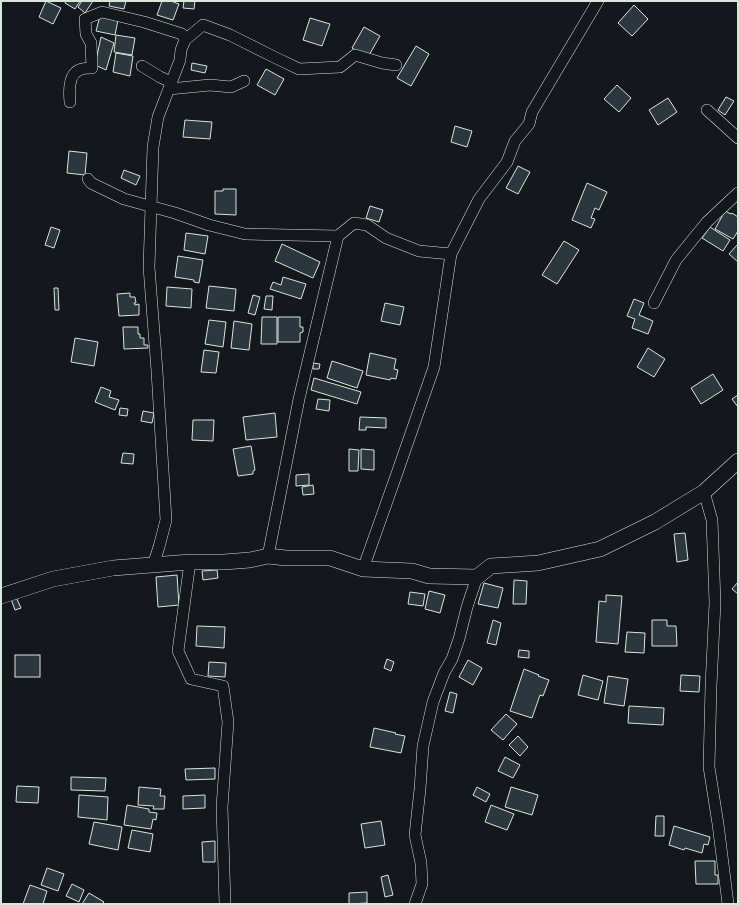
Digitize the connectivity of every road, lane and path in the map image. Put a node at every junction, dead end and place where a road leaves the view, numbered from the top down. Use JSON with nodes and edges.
{"nodes":[{"id":1,"x":598,"y":1,"type":"edge"},
{"id":2,"x":185,"y":40,"type":"junction"},
{"id":3,"x":396,"y":65,"type":"dead end"},
{"id":4,"x":142,"y":66,"type":"dead end"},
{"id":5,"x":244,"y":81,"type":"dead end"},
{"id":6,"x":170,"y":85,"type":"junction"},
{"id":7,"x":70,"y":102,"type":"dead end"},
{"id":8,"x":707,"y":110,"type":"dead end"},
{"id":9,"x":738,"y":138,"type":"edge"},
{"id":10,"x":88,"y":179,"type":"dead end"},
{"id":11,"x":738,"y":193,"type":"edge"},
{"id":12,"x":151,"y":206,"type":"junction"},
{"id":13,"x":338,"y":236,"type":"junction"},
{"id":14,"x":451,"y":254,"type":"junction"},
{"id":15,"x":654,"y":302,"type":"dead end"},
{"id":16,"x":738,"y":462,"type":"edge"},
{"id":17,"x":704,"y":492,"type":"junction"},
{"id":18,"x":268,"y":556,"type":"junction"},
{"id":19,"x":190,"y":562,"type":"junction"},
{"id":20,"x":152,"y":565,"type":"junction"},
{"id":21,"x":363,"y":569,"type":"junction"},
{"id":22,"x":477,"y":577,"type":"junction"},
{"id":23,"x":1,"y":596,"type":"edge"},
{"id":24,"x":225,"y":904,"type":"edge"},
{"id":25,"x":415,"y":904,"type":"edge"},
{"id":26,"x":728,"y":904,"type":"edge"}],
"edges":[{"from":1,"to":14,"type":"street"},
{"from":2,"to":3,"type":"street"},
{"from":2,"to":6,"type":"street"},
{"from":2,"to":7,"type":"street"},
{"from":4,"to":6,"type":"street"},
{"from":5,"to":6,"type":"street"},
{"from":6,"to":12,"type":"street"},
{"from":8,"to":9,"type":"street"},
{"from":10,"to":12,"type":"street"},
{"from":11,"to":15,"type":"street"},
{"from":12,"to":13,"type":"street"},
{"from":12,"to":20,"type":"street"},
{"from":13,"to":14,"type":"street"},
{"from":13,"to":18,"type":"street"},
{"from":14,"to":21,"type":"street"},
{"from":16,"to":17,"type":"street"},
{"from":17,"to":22,"type":"street"},
{"from":17,"to":26,"type":"street"},
{"from":18,"to":19,"type":"street"},
{"from":18,"to":21,"type":"street"},
{"from":19,"to":20,"type":"street"},
{"from":19,"to":24,"type":"street"},
{"from":20,"to":23,"type":"street"},
{"from":21,"to":22,"type":"street"},
{"from":22,"to":25,"type":"street"}]}
